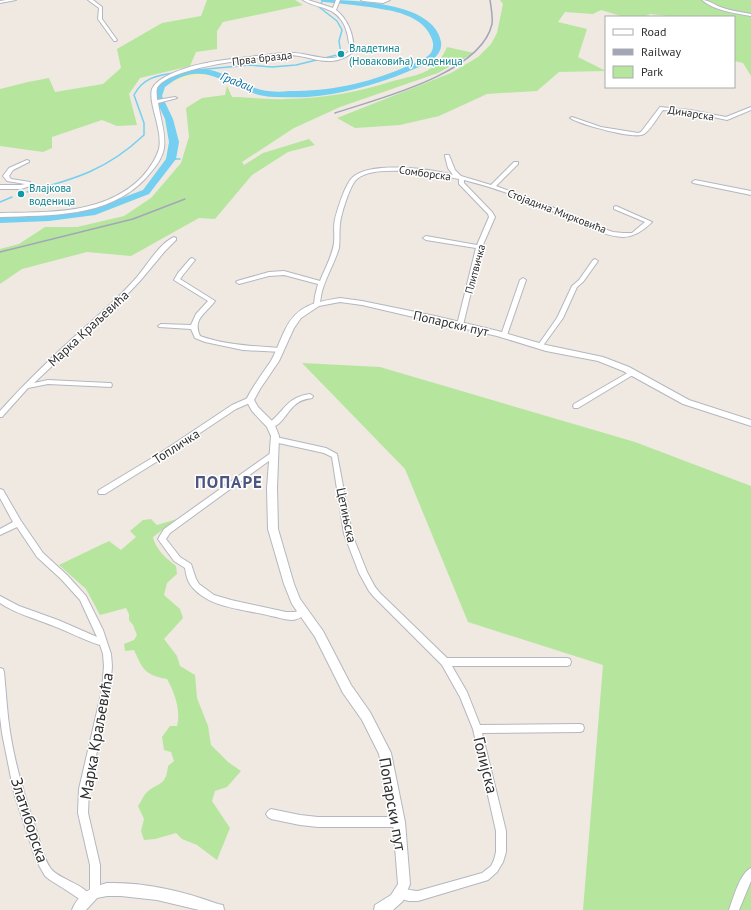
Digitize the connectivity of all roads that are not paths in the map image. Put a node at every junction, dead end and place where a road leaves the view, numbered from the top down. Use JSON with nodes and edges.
{"nodes":[{"id":1,"x":14,"y":0,"type":"edge"},
{"id":2,"x":90,"y":0,"type":"edge"},
{"id":3,"x":305,"y":0,"type":"edge"},
{"id":4,"x":338,"y":0,"type":"edge"},
{"id":5,"x":363,"y":0,"type":"edge"},
{"id":6,"x":388,"y":0,"type":"edge"},
{"id":7,"x":704,"y":0,"type":"edge"},
{"id":8,"x":0,"y":2,"type":"edge"},
{"id":9,"x":335,"y":9,"type":"junction"},
{"id":10,"x":751,"y":15,"type":"edge"},
{"id":11,"x":115,"y":40,"type":"dead end"},
{"id":12,"x":175,"y":98,"type":"dead end"},
{"id":13,"x":155,"y":102,"type":"junction"},
{"id":14,"x":751,"y":108,"type":"edge"},
{"id":15,"x":572,"y":118,"type":"dead end"},
{"id":16,"x":447,"y":156,"type":"dead end"},
{"id":17,"x":27,"y":161,"type":"dead end"},
{"id":18,"x":516,"y":163,"type":"dead end"},
{"id":19,"x":461,"y":179,"type":"junction"},
{"id":20,"x":695,"y":182,"type":"dead end"},
{"id":21,"x":0,"y":187,"type":"edge"},
{"id":22,"x":492,"y":187,"type":"junction"},
{"id":23,"x":751,"y":193,"type":"edge"},
{"id":24,"x":616,"y":208,"type":"dead end"},
{"id":25,"x":0,"y":215,"type":"edge"},
{"id":26,"x":426,"y":238,"type":"dead end"},
{"id":27,"x":174,"y":239,"type":"dead end"},
{"id":28,"x":479,"y":247,"type":"junction"},
{"id":29,"x":192,"y":260,"type":"dead end"},
{"id":30,"x":595,"y":261,"type":"dead end"},
{"id":31,"x":523,"y":280,"type":"dead end"},
{"id":32,"x":239,"y":282,"type":"dead end"},
{"id":33,"x":322,"y":283,"type":"junction"},
{"id":34,"x":317,"y":304,"type":"junction"},
{"id":35,"x":460,"y":325,"type":"junction"},
{"id":36,"x":161,"y":326,"type":"dead end"},
{"id":37,"x":194,"y":327,"type":"junction"},
{"id":38,"x":504,"y":335,"type":"junction"},
{"id":39,"x":540,"y":346,"type":"junction"},
{"id":40,"x":280,"y":350,"type":"junction"},
{"id":41,"x":633,"y":373,"type":"junction"},
{"id":42,"x":109,"y":385,"type":"dead end"},
{"id":43,"x":27,"y":386,"type":"junction"},
{"id":44,"x":310,"y":396,"type":"dead end"},
{"id":45,"x":250,"y":400,"type":"junction"},
{"id":46,"x":576,"y":406,"type":"dead end"},
{"id":47,"x":0,"y":415,"type":"edge"},
{"id":48,"x":751,"y":423,"type":"edge"},
{"id":49,"x":271,"y":425,"type":"junction"},
{"id":50,"x":276,"y":440,"type":"junction"},
{"id":51,"x":275,"y":453,"type":"junction"},
{"id":52,"x":0,"y":492,"type":"edge"},
{"id":53,"x":102,"y":492,"type":"dead end"},
{"id":54,"x":18,"y":523,"type":"junction"},
{"id":55,"x":0,"y":532,"type":"edge"},
{"id":56,"x":377,"y":595,"type":"joint"},
{"id":57,"x":0,"y":599,"type":"edge"},
{"id":58,"x":304,"y":612,"type":"junction"},
{"id":59,"x":103,"y":642,"type":"junction"},
{"id":60,"x":445,"y":662,"type":"junction"},
{"id":61,"x":567,"y":662,"type":"dead end"},
{"id":62,"x":0,"y":672,"type":"edge"},
{"id":63,"x":580,"y":728,"type":"dead end"},
{"id":64,"x":477,"y":729,"type":"junction"},
{"id":65,"x":271,"y":814,"type":"dead end"},
{"id":66,"x":399,"y":822,"type":"junction"},
{"id":67,"x":751,"y":873,"type":"edge"},
{"id":68,"x":401,"y":894,"type":"junction"},
{"id":69,"x":91,"y":896,"type":"junction"},
{"id":70,"x":385,"y":909,"type":"edge"},
{"id":71,"x":78,"y":910,"type":"edge"},
{"id":72,"x":218,"y":910,"type":"edge"},
{"id":73,"x":734,"y":910,"type":"edge"}],
"edges":[{"from":1,"to":8,"type":"street"},
{"from":2,"to":11,"type":"street"},
{"from":3,"to":9,"type":"street"},
{"from":4,"to":9,"type":"street"},
{"from":5,"to":6,"type":"street"},
{"from":7,"to":10,"type":"street"},
{"from":9,"to":13,"type":"street","name":"Прва бразда"},
{"from":12,"to":13,"type":"street"},
{"from":13,"to":25,"type":"street","name":"Прва бразда"},
{"from":14,"to":15,"type":"street","name":"Динарска"},
{"from":16,"to":19,"type":"street"},
{"from":17,"to":21,"type":"street"},
{"from":18,"to":22,"type":"street"},
{"from":19,"to":22,"type":"street","name":"Стојадина Мирковића"},
{"from":19,"to":28,"type":"street","name":"Плитвичка"},
{"from":19,"to":33,"type":"street","name":"Сомборска"},
{"from":20,"to":23,"type":"street"},
{"from":22,"to":24,"type":"street","name":"Стојадина Мирковића"},
{"from":26,"to":28,"type":"street"},
{"from":27,"to":43,"type":"street","name":"Марка Краљевића"},
{"from":28,"to":35,"type":"street","name":"Плитвичка"},
{"from":29,"to":37,"type":"street"},
{"from":30,"to":39,"type":"street"},
{"from":31,"to":38,"type":"street"},
{"from":32,"to":33,"type":"street"},
{"from":33,"to":34,"type":"street","name":"Сомборска"},
{"from":34,"to":35,"type":"street","name":"Попарски пут"},
{"from":34,"to":40,"type":"street","name":"Попарски пут"},
{"from":35,"to":38,"type":"street","name":"Попарски пут"},
{"from":36,"to":37,"type":"street"},
{"from":37,"to":40,"type":"street"},
{"from":38,"to":39,"type":"street","name":"Попарски пут"},
{"from":39,"to":41,"type":"street","name":"Попарски пут"},
{"from":40,"to":45,"type":"street","name":"Попарски пут"},
{"from":41,"to":46,"type":"street"},
{"from":41,"to":48,"type":"street","name":"Попарски пут"},
{"from":42,"to":43,"type":"street"},
{"from":43,"to":47,"type":"street","name":"Марка Краљевића"},
{"from":44,"to":49,"type":"street"},
{"from":45,"to":49,"type":"street","name":"Попарски пут"},
{"from":45,"to":53,"type":"street","name":"Топличка"},
{"from":49,"to":50,"type":"street","name":"Попарски пут"},
{"from":50,"to":51,"type":"street","name":"Попарски пут"},
{"from":50,"to":56,"type":"street","name":"Цетињска"},
{"from":51,"to":58,"type":"street","name":"Попарски пут"},
{"from":51,"to":58,"type":"street"},
{"from":52,"to":54,"type":"street","name":"Марка Краљевића"},
{"from":54,"to":55,"type":"street"},
{"from":54,"to":59,"type":"street","name":"Марка Краљевића"},
{"from":56,"to":60,"type":"street","name":"Голијска"},
{"from":57,"to":59,"type":"street"},
{"from":58,"to":66,"type":"street","name":"Попарски пут"},
{"from":59,"to":69,"type":"street","name":"Марка Краљевића"},
{"from":60,"to":61,"type":"street"},
{"from":60,"to":64,"type":"street","name":"Голијска"},
{"from":62,"to":69,"type":"street","name":"Златиборска"},
{"from":63,"to":64,"type":"street"},
{"from":64,"to":68,"type":"street","name":"Голијска"},
{"from":65,"to":66,"type":"street"},
{"from":66,"to":68,"type":"street","name":"Попарски пут"},
{"from":67,"to":73,"type":"street"},
{"from":68,"to":70,"type":"street"},
{"from":69,"to":71,"type":"street"},
{"from":69,"to":72,"type":"street"}]}
